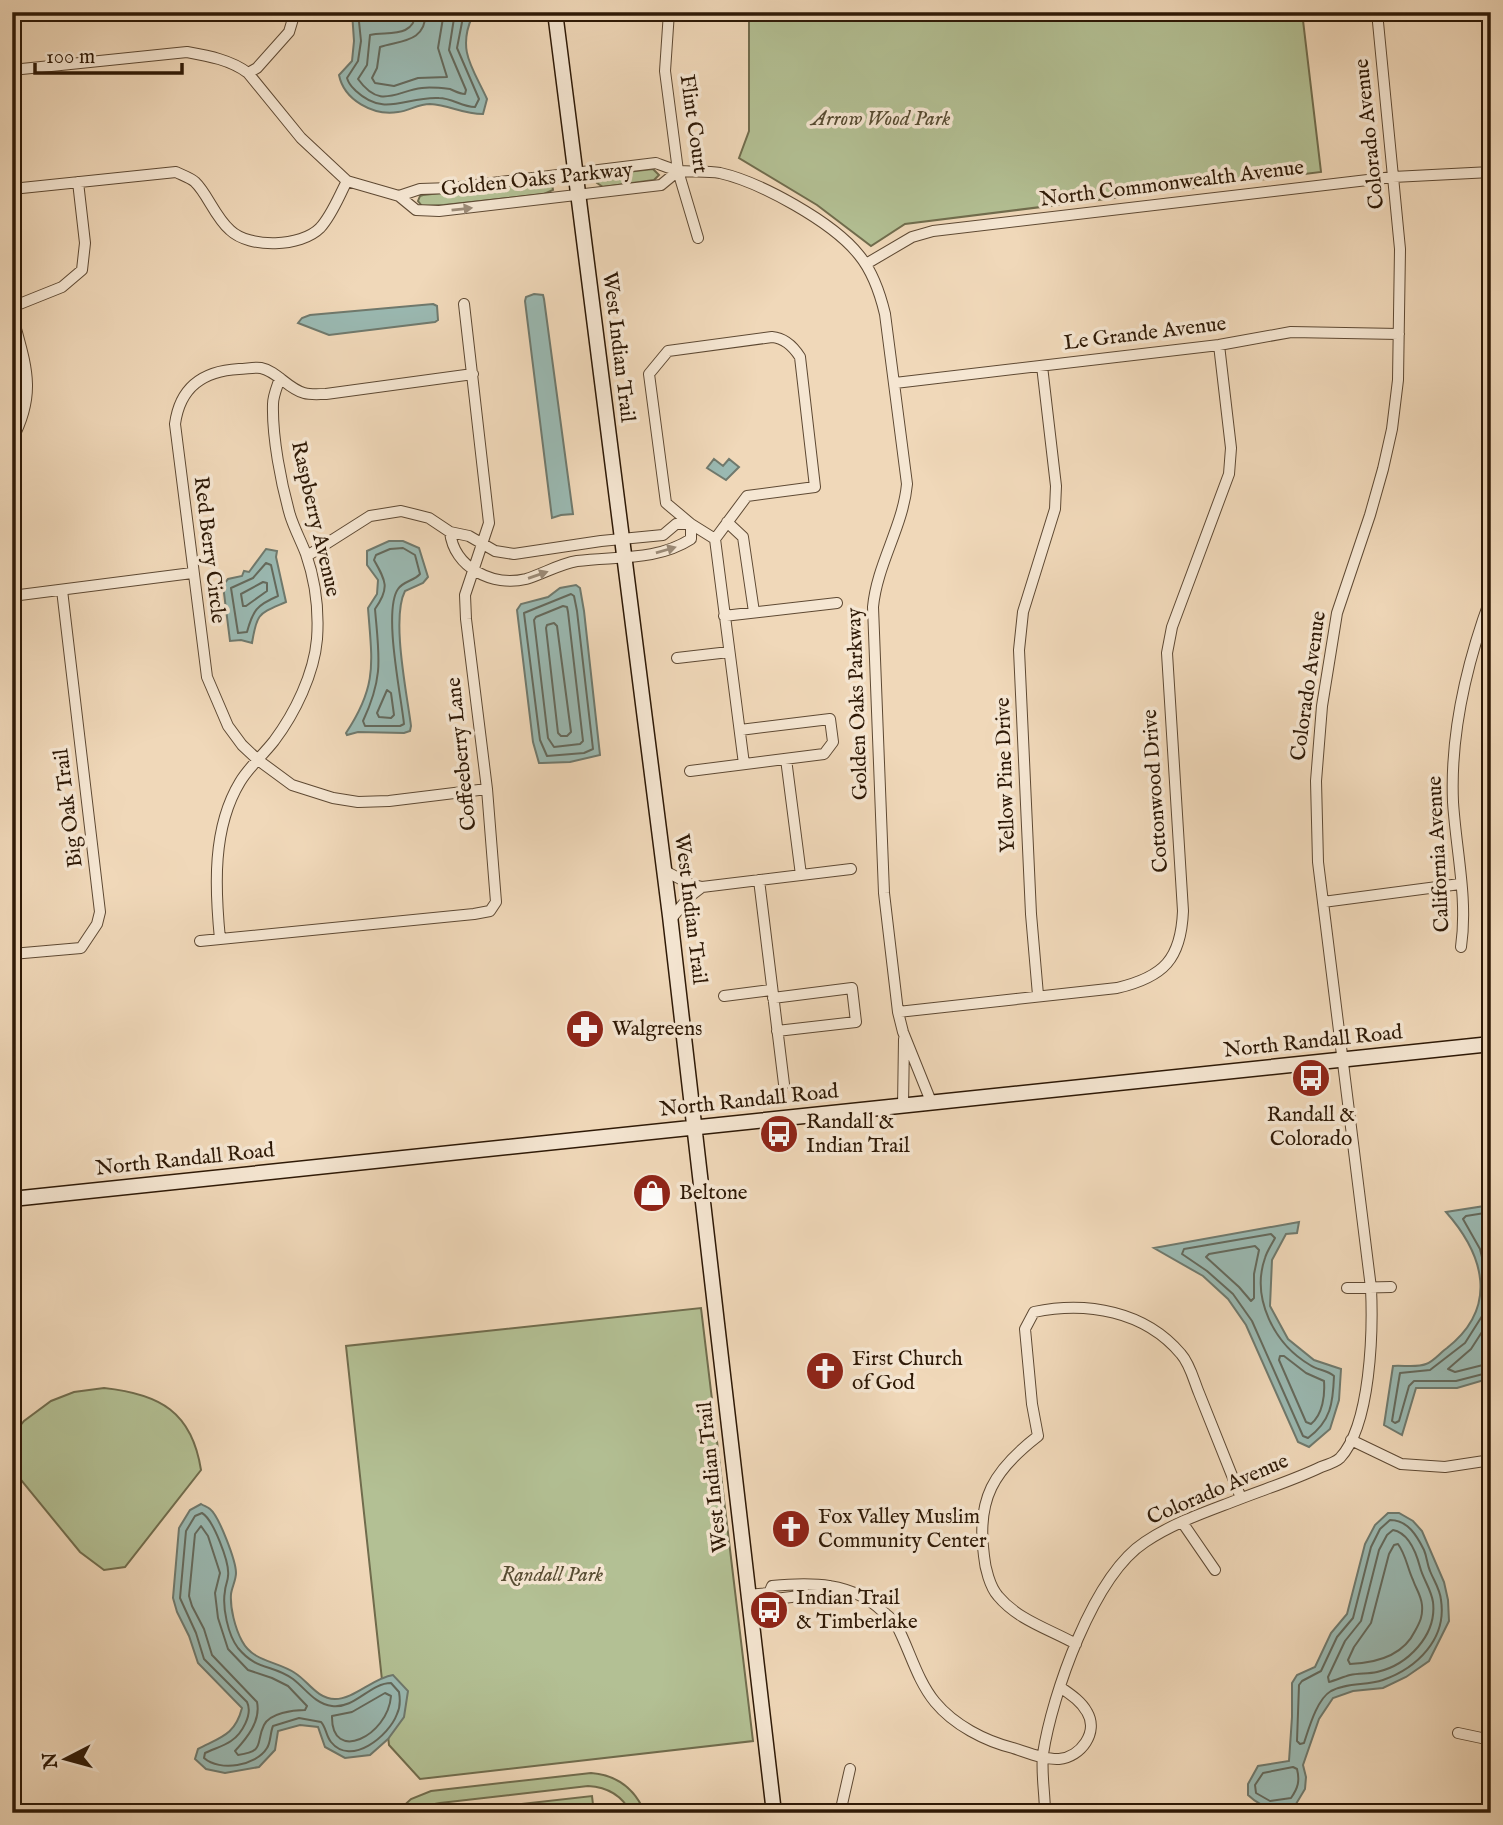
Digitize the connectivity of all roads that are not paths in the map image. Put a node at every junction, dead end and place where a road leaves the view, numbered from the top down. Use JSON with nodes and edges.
{"nodes":[{"id":1,"x":295,"y":12,"type":"edge"},
{"id":2,"x":555,"y":12,"type":"edge"},
{"id":3,"x":669,"y":12,"type":"edge"},
{"id":4,"x":1377,"y":12,"type":"edge"},
{"id":5,"x":12,"y":70,"type":"edge"},
{"id":6,"x":248,"y":73,"type":"junction"},
{"id":7,"x":678,"y":171,"type":"junction"},
{"id":8,"x":1491,"y":172,"type":"edge"},
{"id":9,"x":575,"y":173,"type":"junction"},
{"id":10,"x":1394,"y":177,"type":"junction"},
{"id":11,"x":347,"y":181,"type":"junction"},
{"id":12,"x":78,"y":182,"type":"junction"},
{"id":13,"x":12,"y":189,"type":"edge"},
{"id":14,"x":578,"y":195,"type":"junction"},
{"id":15,"x":399,"y":196,"type":"junction"},
{"id":16,"x":698,"y":238,"type":"dead end"},
{"id":17,"x":866,"y":264,"type":"junction"},
{"id":18,"x":464,"y":304,"type":"dead end"},
{"id":19,"x":12,"y":307,"type":"edge"},
{"id":20,"x":12,"y":314,"type":"edge"},
{"id":21,"x":1399,"y":334,"type":"junction"},
{"id":22,"x":1219,"y":345,"type":"junction"},
{"id":23,"x":1042,"y":366,"type":"junction"},
{"id":24,"x":473,"y":374,"type":"junction"},
{"id":25,"x":279,"y":378,"type":"junction"},
{"id":26,"x":895,"y":383,"type":"junction"},
{"id":27,"x":12,"y":440,"type":"edge"},
{"id":28,"x":727,"y":522,"type":"junction"},
{"id":29,"x":691,"y":524,"type":"junction"},
{"id":30,"x":450,"y":532,"type":"junction"},
{"id":31,"x":622,"y":539,"type":"junction"},
{"id":32,"x":715,"y":539,"type":"junction"},
{"id":33,"x":482,"y":543,"type":"junction"},
{"id":34,"x":306,"y":556,"type":"junction"},
{"id":35,"x":625,"y":558,"type":"junction"},
{"id":36,"x":472,"y":571,"type":"junction"},
{"id":37,"x":192,"y":573,"type":"junction"},
{"id":38,"x":62,"y":590,"type":"junction"},
{"id":39,"x":12,"y":596,"type":"edge"},
{"id":40,"x":1491,"y":597,"type":"edge"},
{"id":41,"x":837,"y":603,"type":"dead end"},
{"id":42,"x":754,"y":612,"type":"junction"},
{"id":43,"x":724,"y":616,"type":"junction"},
{"id":44,"x":729,"y":652,"type":"junction"},
{"id":45,"x":677,"y":658,"type":"dead end"},
{"id":46,"x":740,"y":730,"type":"junction"},
{"id":47,"x":786,"y":759,"type":"junction"},
{"id":48,"x":258,"y":760,"type":"junction"},
{"id":49,"x":744,"y":764,"type":"junction"},
{"id":50,"x":690,"y":771,"type":"dead end"},
{"id":51,"x":487,"y":789,"type":"junction"},
{"id":52,"x":851,"y":869,"type":"dead end"},
{"id":53,"x":665,"y":871,"type":"junction"},
{"id":54,"x":801,"y":875,"type":"junction"},
{"id":55,"x":759,"y":880,"type":"junction"},
{"id":56,"x":1460,"y":884,"type":"junction"},
{"id":57,"x":702,"y":887,"type":"junction"},
{"id":58,"x":1322,"y":902,"type":"junction"},
{"id":59,"x":671,"y":919,"type":"junction"},
{"id":60,"x":220,"y":939,"type":"junction"},
{"id":61,"x":200,"y":941,"type":"dead end"},
{"id":62,"x":1461,"y":947,"type":"dead end"},
{"id":63,"x":12,"y":954,"type":"edge"},
{"id":64,"x":772,"y":994,"type":"junction"},
{"id":65,"x":1038,"y":995,"type":"junction"},
{"id":66,"x":724,"y":996,"type":"dead end"},
{"id":67,"x":898,"y":1012,"type":"junction"},
{"id":68,"x":777,"y":1031,"type":"junction"},
{"id":69,"x":903,"y":1032,"type":"junction"},
{"id":70,"x":1491,"y":1044,"type":"edge"},
{"id":71,"x":1341,"y":1060,"type":"junction"},
{"id":72,"x":784,"y":1084,"type":"dead end"},
{"id":73,"x":932,"y":1104,"type":"junction"},
{"id":74,"x":903,"y":1106,"type":"junction"},
{"id":75,"x":695,"y":1128,"type":"junction"},
{"id":76,"x":12,"y":1199,"type":"edge"},
{"id":77,"x":1391,"y":1287,"type":"dead end"},
{"id":78,"x":1347,"y":1288,"type":"dead end"},
{"id":79,"x":1371,"y":1288,"type":"junction"},
{"id":80,"x":1351,"y":1440,"type":"junction"},
{"id":81,"x":1491,"y":1460,"type":"edge"},
{"id":82,"x":1241,"y":1498,"type":"junction"},
{"id":83,"x":1182,"y":1522,"type":"junction"},
{"id":84,"x":1215,"y":1570,"type":"dead end"},
{"id":85,"x":747,"y":1595,"type":"junction"},
{"id":86,"x":1076,"y":1644,"type":"junction"},
{"id":87,"x":1060,"y":1687,"type":"junction"},
{"id":88,"x":1458,"y":1733,"type":"dead end"},
{"id":89,"x":1491,"y":1740,"type":"edge"},
{"id":90,"x":1043,"y":1756,"type":"junction"},
{"id":91,"x":850,"y":1769,"type":"dead end"},
{"id":92,"x":775,"y":1813,"type":"edge"},
{"id":93,"x":840,"y":1813,"type":"edge"},
{"id":94,"x":1045,"y":1813,"type":"edge"}],
"edges":[{"from":1,"to":6,"type":"street"},
{"from":2,"to":9,"type":"main road","name":"West Indian Trail"},
{"from":3,"to":7,"type":"street","name":"Flint Court"},
{"from":4,"to":10,"type":"street","name":"Colorado Avenue"},
{"from":5,"to":6,"type":"street","name":"Golden Oaks Parkway"},
{"from":6,"to":11,"type":"street","name":"Golden Oaks Parkway"},
{"from":7,"to":9,"type":"street","name":"Golden Oaks Parkway"},
{"from":7,"to":14,"type":"street","name":"Golden Oaks Parkway"},
{"from":7,"to":16,"type":"street","name":"Flint Court"},
{"from":7,"to":17,"type":"street","name":"Golden Oaks Parkway"},
{"from":8,"to":10,"type":"street","name":"North Commonwealth Avenue"},
{"from":9,"to":14,"type":"main road","name":"West Indian Trail"},
{"from":9,"to":15,"type":"street","name":"Golden Oaks Parkway"},
{"from":10,"to":17,"type":"street","name":"North Commonwealth Avenue"},
{"from":10,"to":21,"type":"street","name":"Colorado Avenue"},
{"from":11,"to":12,"type":"street"},
{"from":11,"to":15,"type":"street","name":"Golden Oaks Parkway"},
{"from":12,"to":13,"type":"street"},
{"from":12,"to":19,"type":"street"},
{"from":15,"to":14,"type":"street","name":"Golden Oaks Parkway","one_way":true},
{"from":14,"to":31,"type":"main road","name":"West Indian Trail"},
{"from":17,"to":26,"type":"street","name":"Golden Oaks Parkway"},
{"from":18,"to":24,"type":"street","name":"Coffeeberry Lane"},
{"from":20,"to":27,"type":"street"},
{"from":21,"to":22,"type":"street","name":"Le Grande Avenue"},
{"from":21,"to":58,"type":"street","name":"Colorado Avenue"},
{"from":22,"to":23,"type":"street","name":"Le Grande Avenue"},
{"from":22,"to":65,"type":"street","name":"Cottonwood Drive"},
{"from":23,"to":26,"type":"street","name":"Le Grande Avenue"},
{"from":23,"to":65,"type":"street","name":"Yellow Pine Drive"},
{"from":24,"to":25,"type":"street","name":"Red Berry Circle"},
{"from":24,"to":33,"type":"street","name":"Coffeeberry Lane"},
{"from":25,"to":34,"type":"street","name":"Raspberry Avenue"},
{"from":25,"to":37,"type":"street","name":"Red Berry Circle"},
{"from":26,"to":67,"type":"street","name":"Golden Oaks Parkway"},
{"from":28,"to":29,"type":"street"},
{"from":28,"to":32,"type":"street"},
{"from":28,"to":42,"type":"street"},
{"from":29,"to":31,"type":"street"},
{"from":29,"to":32,"type":"street"},
{"from":35,"to":29,"type":"street","one_way":true},
{"from":30,"to":33,"type":"street"},
{"from":30,"to":34,"type":"street"},
{"from":30,"to":36,"type":"street"},
{"from":31,"to":33,"type":"street"},
{"from":31,"to":35,"type":"main road","name":"West Indian Trail"},
{"from":32,"to":43,"type":"street"},
{"from":33,"to":36,"type":"street","name":"Coffeeberry Lane"},
{"from":34,"to":48,"type":"street","name":"Raspberry Avenue"},
{"from":36,"to":35,"type":"street","one_way":true},
{"from":35,"to":53,"type":"main road","name":"West Indian Trail"},
{"from":36,"to":51,"type":"street","name":"Coffeeberry Lane"},
{"from":37,"to":38,"type":"street"},
{"from":37,"to":48,"type":"street","name":"Red Berry Circle"},
{"from":38,"to":39,"type":"street"},
{"from":38,"to":63,"type":"street","name":"Big Oak Trail"},
{"from":40,"to":56,"type":"street","name":"California Avenue"},
{"from":41,"to":42,"type":"street"},
{"from":42,"to":43,"type":"street"},
{"from":43,"to":44,"type":"street"},
{"from":44,"to":45,"type":"street"},
{"from":44,"to":46,"type":"street"},
{"from":46,"to":47,"type":"street"},
{"from":46,"to":49,"type":"street"},
{"from":47,"to":49,"type":"street"},
{"from":47,"to":54,"type":"street"},
{"from":48,"to":51,"type":"street","name":"Red Berry Circle"},
{"from":48,"to":60,"type":"street","name":"Raspberry Avenue"},
{"from":49,"to":50,"type":"street"},
{"from":51,"to":60,"type":"street","name":"Coffeeberry Lane"},
{"from":52,"to":54,"type":"street"},
{"from":53,"to":57,"type":"street"},
{"from":53,"to":59,"type":"main road","name":"West Indian Trail"},
{"from":54,"to":55,"type":"street"},
{"from":55,"to":57,"type":"street"},
{"from":55,"to":64,"type":"street"},
{"from":56,"to":58,"type":"street"},
{"from":56,"to":62,"type":"street","name":"California Avenue"},
{"from":57,"to":59,"type":"street"},
{"from":58,"to":71,"type":"street","name":"Colorado Avenue"},
{"from":59,"to":75,"type":"main road","name":"West Indian Trail"},
{"from":60,"to":61,"type":"street","name":"Coffeeberry Lane"},
{"from":64,"to":66,"type":"street"},
{"from":64,"to":68,"type":"street"},
{"from":64,"to":68,"type":"street"},
{"from":65,"to":67,"type":"street","name":"Cottonwood Drive"},
{"from":67,"to":69,"type":"street","name":"Golden Oaks Parkway"},
{"from":68,"to":72,"type":"street"},
{"from":69,"to":73,"type":"street","name":"Golden Oaks Parkway"},
{"from":69,"to":74,"type":"street","name":"Golden Oaks Parkway"},
{"from":70,"to":71,"type":"main road","name":"North Randall Road"},
{"from":71,"to":73,"type":"main road","name":"North Randall Road"},
{"from":71,"to":79,"type":"street","name":"Colorado Avenue"},
{"from":73,"to":74,"type":"main road","name":"North Randall Road"},
{"from":74,"to":75,"type":"main road","name":"North Randall Road"},
{"from":75,"to":76,"type":"main road","name":"North Randall Road"},
{"from":75,"to":85,"type":"main road","name":"West Indian Trail"},
{"from":77,"to":79,"type":"street"},
{"from":78,"to":79,"type":"street"},
{"from":79,"to":80,"type":"street","name":"Colorado Avenue"},
{"from":80,"to":81,"type":"street"},
{"from":80,"to":82,"type":"street","name":"Colorado Avenue"},
{"from":82,"to":83,"type":"street","name":"Colorado Avenue"},
{"from":82,"to":86,"type":"street"},
{"from":83,"to":84,"type":"street"},
{"from":83,"to":86,"type":"street","name":"Colorado Avenue"},
{"from":85,"to":90,"type":"street"},
{"from":85,"to":92,"type":"main road","name":"West Indian Trail"},
{"from":86,"to":87,"type":"street","name":"Colorado Avenue"},
{"from":87,"to":90,"type":"street","name":"Colorado Avenue"},
{"from":87,"to":90,"type":"street"},
{"from":88,"to":89,"type":"street"},
{"from":90,"to":94,"type":"street","name":"Colorado Avenue"},
{"from":91,"to":93,"type":"street"}]}
